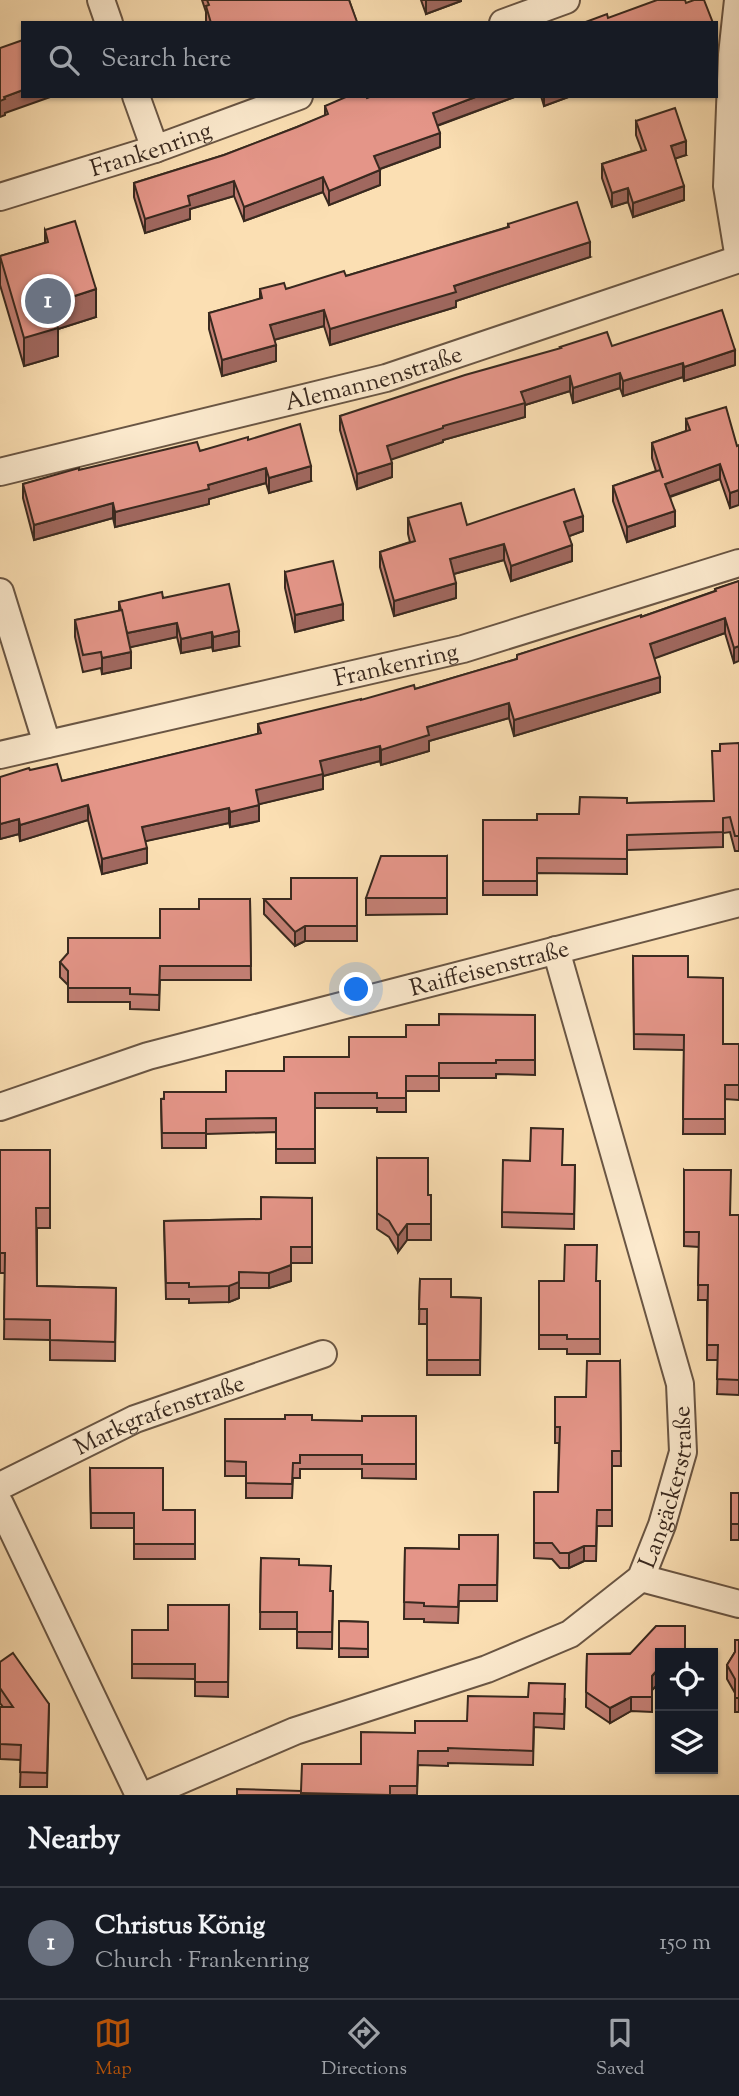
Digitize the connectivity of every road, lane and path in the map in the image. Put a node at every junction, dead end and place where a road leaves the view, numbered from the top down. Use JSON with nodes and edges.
{"nodes":[{"id":1,"x":101,"y":0,"type":"edge"},
{"id":2,"x":566,"y":0,"type":"edge"},
{"id":3,"x":738,"y":0,"type":"edge"},
{"id":4,"x":108,"y":21,"type":"edge"},
{"id":5,"x":508,"y":21,"type":"edge"},
{"id":6,"x":137,"y":98,"type":"edge"},
{"id":7,"x":294,"y":98,"type":"edge"},
{"id":8,"x":155,"y":149,"type":"junction"},
{"id":9,"x":0,"y":197,"type":"edge"},
{"id":10,"x":739,"y":259,"type":"edge"},
{"id":11,"x":0,"y":472,"type":"edge"},
{"id":12,"x":739,"y":563,"type":"edge"},
{"id":13,"x":0,"y":592,"type":"edge"},
{"id":14,"x":47,"y":744,"type":"junction"},
{"id":15,"x":0,"y":755,"type":"edge"},
{"id":16,"x":739,"y":903,"type":"edge"},
{"id":17,"x":556,"y":950,"type":"junction"},
{"id":18,"x":0,"y":1107,"type":"edge"},
{"id":19,"x":323,"y":1354,"type":"dead end"},
{"id":20,"x":0,"y":1486,"type":"edge"},
{"id":21,"x":0,"y":1504,"type":"edge"},
{"id":22,"x":640,"y":1578,"type":"junction"},
{"id":23,"x":739,"y":1604,"type":"edge"},
{"id":24,"x":139,"y":1795,"type":"edge"},
{"id":25,"x":146,"y":1795,"type":"edge"}],
"edges":[{"from":1,"to":4,"type":"street"},
{"from":2,"to":5,"type":"street"},
{"from":3,"to":10,"type":"street"},
{"from":6,"to":8,"type":"street"},
{"from":7,"to":8,"type":"street","name":"Frankenring"},
{"from":8,"to":9,"type":"street","name":"Frankenring"},
{"from":10,"to":11,"type":"street","name":"Alemannenstraße"},
{"from":12,"to":14,"type":"street","name":"Frankenring"},
{"from":13,"to":14,"type":"street"},
{"from":14,"to":15,"type":"street","name":"Frankenring"},
{"from":16,"to":17,"type":"street","name":"Raiffeisenstraße"},
{"from":17,"to":18,"type":"street","name":"Raiffeisenstraße"},
{"from":17,"to":22,"type":"street","name":"Langäckerstraße"},
{"from":19,"to":20,"type":"street","name":"Markgrafenstraße"},
{"from":21,"to":24,"type":"street"},
{"from":22,"to":23,"type":"street"},
{"from":22,"to":25,"type":"street","name":"Langäckerstraße"}]}
